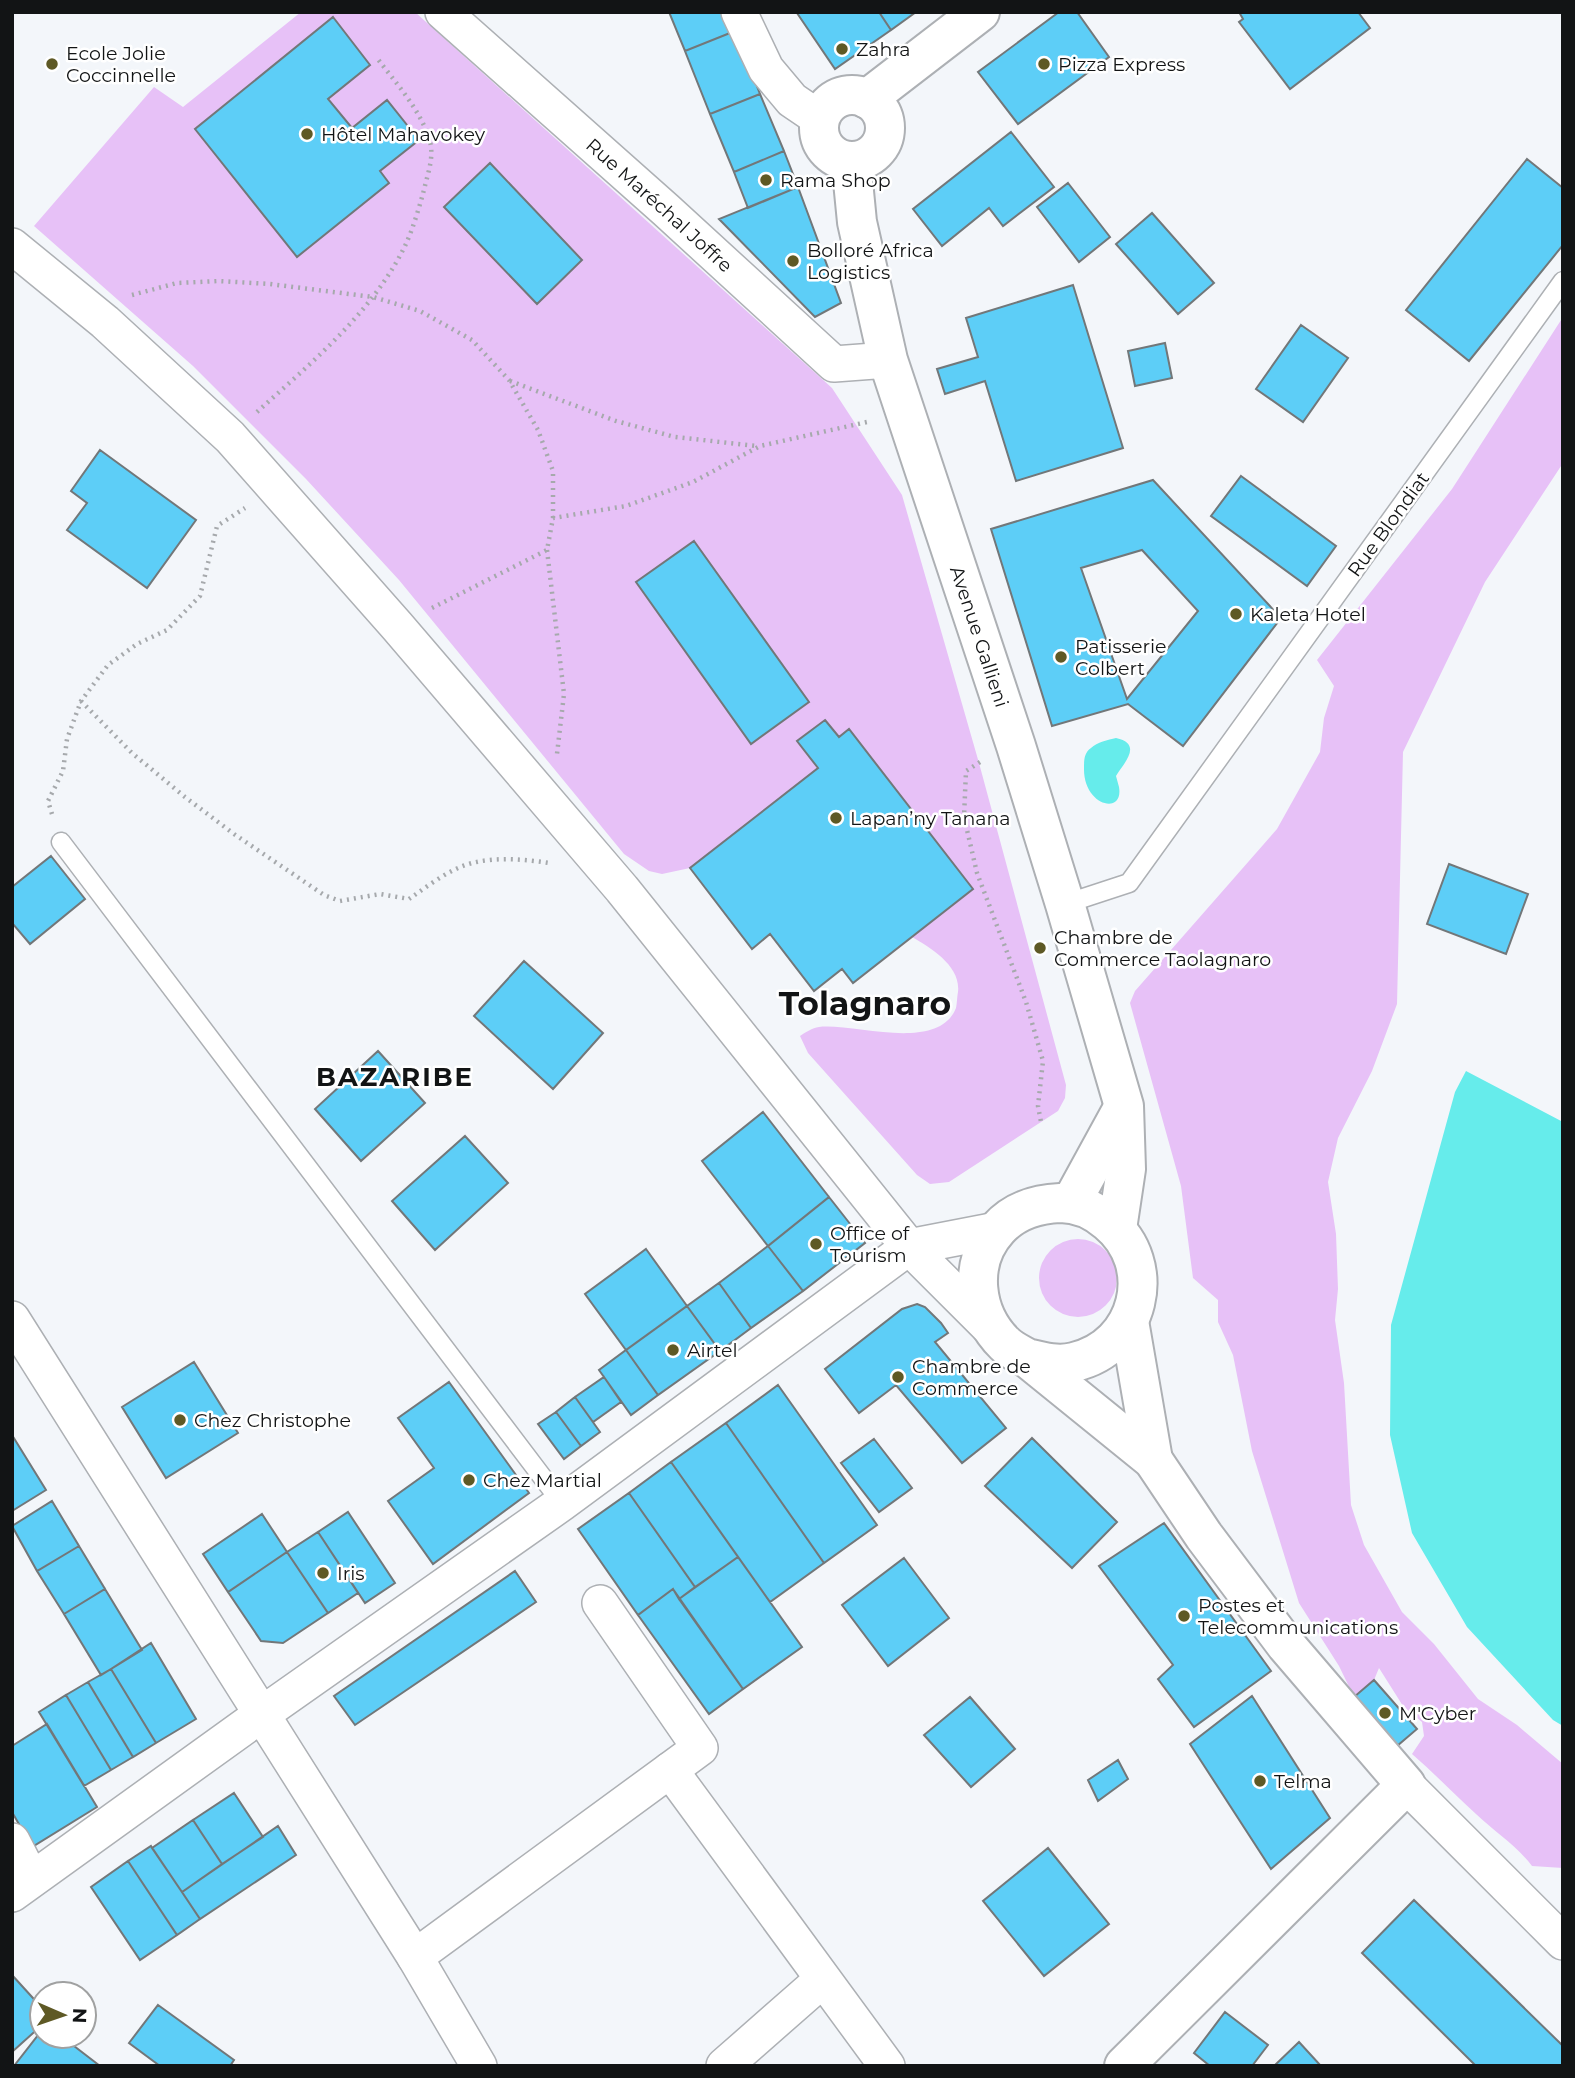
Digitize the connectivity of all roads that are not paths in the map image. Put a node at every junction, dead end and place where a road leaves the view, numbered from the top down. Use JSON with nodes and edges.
{"nodes":[{"id":1,"x":443,"y":12,"type":"edge"},
{"id":2,"x":739,"y":12,"type":"edge"},
{"id":3,"x":980,"y":12,"type":"edge"},
{"id":4,"x":867,"y":99,"type":"junction"},
{"id":5,"x":820,"y":119,"type":"junction"},
{"id":6,"x":851,"y":162,"type":"junction"},
{"id":7,"x":12,"y":246,"type":"edge"},
{"id":8,"x":1563,"y":281,"type":"edge"},
{"id":9,"x":888,"y":360,"type":"junction"},
{"id":10,"x":61,"y":842,"type":"road end"},
{"id":11,"x":1065,"y":904,"type":"junction"},
{"id":12,"x":1124,"y":1106,"type":"junction"},
{"id":13,"x":1071,"y":1203,"type":"junction"},
{"id":14,"x":1117,"y":1229,"type":"junction"},
{"id":15,"x":998,"y":1230,"type":"junction"},
{"id":16,"x":909,"y":1247,"type":"junction"},
{"id":17,"x":12,"y":1319,"type":"edge"},
{"id":18,"x":1129,"y":1321,"type":"junction"},
{"id":19,"x":992,"y":1330,"type":"junction"},
{"id":20,"x":1027,"y":1359,"type":"junction"},
{"id":21,"x":1153,"y":1460,"type":"junction"},
{"id":22,"x":562,"y":1503,"type":"junction"},
{"id":23,"x":600,"y":1603,"type":"dead end"},
{"id":24,"x":262,"y":1714,"type":"junction"},
{"id":25,"x":670,"y":1770,"type":"junction"},
{"id":26,"x":1406,"y":1786,"type":"junction"},
{"id":27,"x":12,"y":1841,"type":"edge"},
{"id":28,"x":22,"y":1886,"type":"edge"},
{"id":29,"x":1563,"y":1942,"type":"edge"},
{"id":30,"x":415,"y":1957,"type":"junction"},
{"id":31,"x":822,"y":1980,"type":"junction"},
{"id":32,"x":479,"y":2066,"type":"edge"},
{"id":33,"x":724,"y":2066,"type":"edge"},
{"id":34,"x":887,"y":2066,"type":"edge"},
{"id":35,"x":1124,"y":2066,"type":"edge"}],
"edges":[{"from":1,"to":9,"type":"street","name":"Rue Maréchal Joffre"},
{"from":2,"to":5,"type":"street"},
{"from":3,"to":4,"type":"main road"},
{"from":4,"to":5,"type":"main road"},
{"from":4,"to":6,"type":"main road"},
{"from":5,"to":6,"type":"main road"},
{"from":6,"to":9,"type":"main road","name":"Avenue Gallieni"},
{"from":7,"to":16,"type":"street"},
{"from":8,"to":11,"type":"lane","name":"Rue Blondiat"},
{"from":9,"to":11,"type":"main road","name":"Avenue Gallieni"},
{"from":10,"to":22,"type":"lane"},
{"from":11,"to":12,"type":"main road","name":"Avenue Gallieni"},
{"from":12,"to":13,"type":"main road"},
{"from":12,"to":14,"type":"main road","name":"Avenue Gallieni"},
{"from":13,"to":14,"type":"main road"},
{"from":13,"to":15,"type":"main road"},
{"from":14,"to":18,"type":"main road"},
{"from":15,"to":16,"type":"street"},
{"from":15,"to":19,"type":"main road"},
{"from":16,"to":19,"type":"street"},
{"from":16,"to":22,"type":"street"},
{"from":17,"to":24,"type":"street"},
{"from":18,"to":20,"type":"main road"},
{"from":18,"to":21,"type":"main road"},
{"from":19,"to":20,"type":"main road"},
{"from":20,"to":21,"type":"main road"},
{"from":21,"to":26,"type":"main road"},
{"from":22,"to":24,"type":"street"},
{"from":23,"to":25,"type":"street"},
{"from":24,"to":28,"type":"street"},
{"from":24,"to":30,"type":"street"},
{"from":25,"to":30,"type":"street"},
{"from":25,"to":31,"type":"street"},
{"from":26,"to":29,"type":"street"},
{"from":26,"to":35,"type":"main road"},
{"from":27,"to":28,"type":"street"},
{"from":30,"to":32,"type":"street"},
{"from":31,"to":33,"type":"street"},
{"from":31,"to":34,"type":"street"}]}
